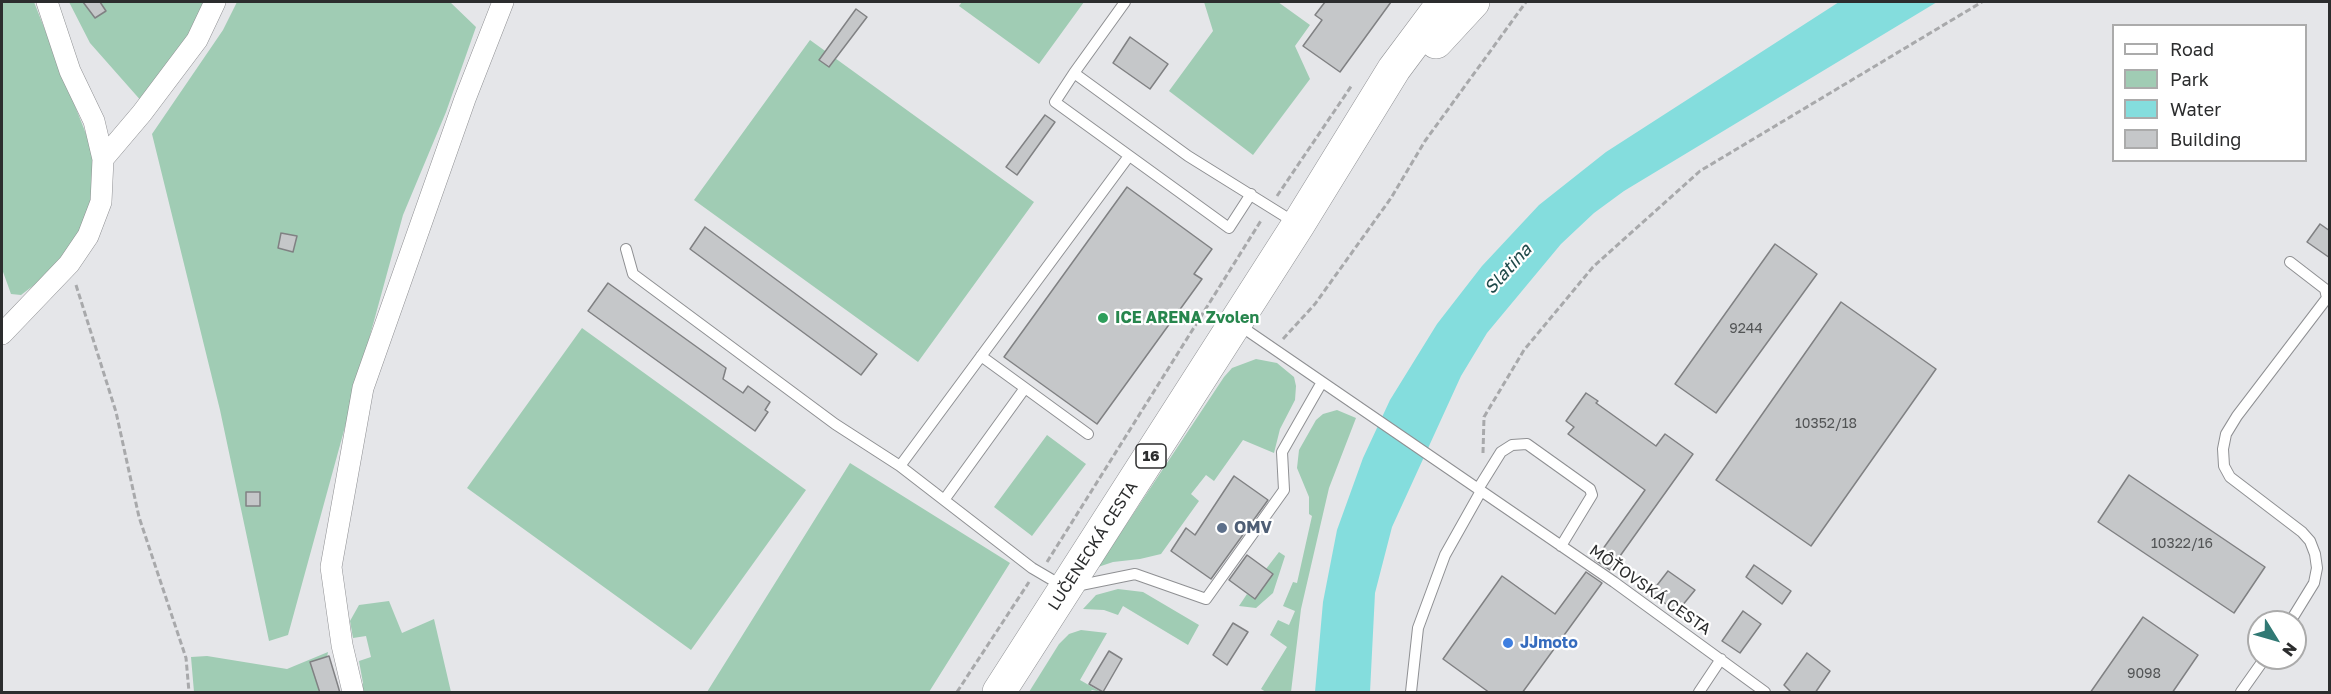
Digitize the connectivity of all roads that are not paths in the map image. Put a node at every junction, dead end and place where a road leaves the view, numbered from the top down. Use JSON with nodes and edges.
{"nodes":[{"id":1,"x":46,"y":2,"type":"edge"},
{"id":2,"x":215,"y":2,"type":"edge"},
{"id":3,"x":503,"y":2,"type":"edge"},
{"id":4,"x":1125,"y":2,"type":"edge"},
{"id":5,"x":1444,"y":2,"type":"edge"},
{"id":6,"x":1473,"y":2,"type":"edge"},
{"id":7,"x":1074,"y":73,"type":"junction"},
{"id":8,"x":1360,"y":126,"type":"junction"},
{"id":9,"x":1129,"y":156,"type":"junction"},
{"id":10,"x":103,"y":159,"type":"junction"},
{"id":11,"x":1251,"y":194,"type":"junction"},
{"id":12,"x":1298,"y":225,"type":"junction"},
{"id":13,"x":626,"y":249,"type":"dead end"},
{"id":14,"x":2289,"y":262,"type":"dead end"},
{"id":15,"x":1236,"y":323,"type":"junction"},
{"id":16,"x":2,"y":334,"type":"edge"},
{"id":17,"x":981,"y":356,"type":"junction"},
{"id":18,"x":1322,"y":382,"type":"junction"},
{"id":19,"x":1025,"y":388,"type":"junction"},
{"id":20,"x":1088,"y":434,"type":"dead end"},
{"id":21,"x":900,"y":466,"type":"junction"},
{"id":22,"x":1480,"y":490,"type":"junction"},
{"id":23,"x":944,"y":500,"type":"junction"},
{"id":24,"x":1561,"y":546,"type":"junction"},
{"id":25,"x":1053,"y":581,"type":"junction"},
{"id":26,"x":2297,"y":610,"type":"edge"},
{"id":27,"x":1721,"y":659,"type":"junction"},
{"id":28,"x":2257,"y":670,"type":"edge"},
{"id":29,"x":352,"y":693,"type":"edge"},
{"id":30,"x":999,"y":693,"type":"edge"},
{"id":31,"x":1411,"y":693,"type":"edge"},
{"id":32,"x":1699,"y":693,"type":"edge"},
{"id":33,"x":1765,"y":693,"type":"edge"},
{"id":34,"x":2241,"y":693,"type":"edge"}],
"edges":[{"from":1,"to":10,"type":"street"},
{"from":2,"to":10,"type":"street"},
{"from":3,"to":29,"type":"street"},
{"from":4,"to":7,"type":"lane"},
{"from":5,"to":8,"type":"main road","name":"LUČENECKÁ CESTA","number":"16"},
{"from":6,"to":8,"type":"main road","name":"LUČENECKÁ CESTA","number":"16"},
{"from":7,"to":9,"type":"lane"},
{"from":7,"to":11,"type":"lane"},
{"from":8,"to":12,"type":"main road","name":"LUČENECKÁ CESTA","number":"16"},
{"from":9,"to":11,"type":"lane"},
{"from":9,"to":17,"type":"lane"},
{"from":10,"to":16,"type":"street"},
{"from":11,"to":12,"type":"lane"},
{"from":12,"to":15,"type":"main road","name":"LUČENECKÁ CESTA","number":"16"},
{"from":13,"to":21,"type":"lane"},
{"from":14,"to":26,"type":"lane"},
{"from":15,"to":18,"type":"lane","name":"MÔŤOVSKÁ CESTA"},
{"from":15,"to":25,"type":"main road","name":"LUČENECKÁ CESTA","number":"16"},
{"from":17,"to":19,"type":"lane"},
{"from":17,"to":21,"type":"lane"},
{"from":18,"to":22,"type":"lane","name":"MÔŤOVSKÁ CESTA"},
{"from":18,"to":25,"type":"lane"},
{"from":19,"to":20,"type":"lane"},
{"from":19,"to":23,"type":"lane"},
{"from":21,"to":23,"type":"lane"},
{"from":22,"to":24,"type":"lane","name":"MÔŤOVSKÁ CESTA"},
{"from":22,"to":24,"type":"lane"},
{"from":22,"to":31,"type":"lane"},
{"from":23,"to":25,"type":"lane"},
{"from":24,"to":27,"type":"lane","name":"MÔŤOVSKÁ CESTA"},
{"from":25,"to":30,"type":"main road","name":"LUČENECKÁ CESTA","number":"16"},
{"from":27,"to":32,"type":"lane"},
{"from":27,"to":33,"type":"lane","name":"MÔŤOVSKÁ CESTA"},
{"from":28,"to":34,"type":"lane"}]}
